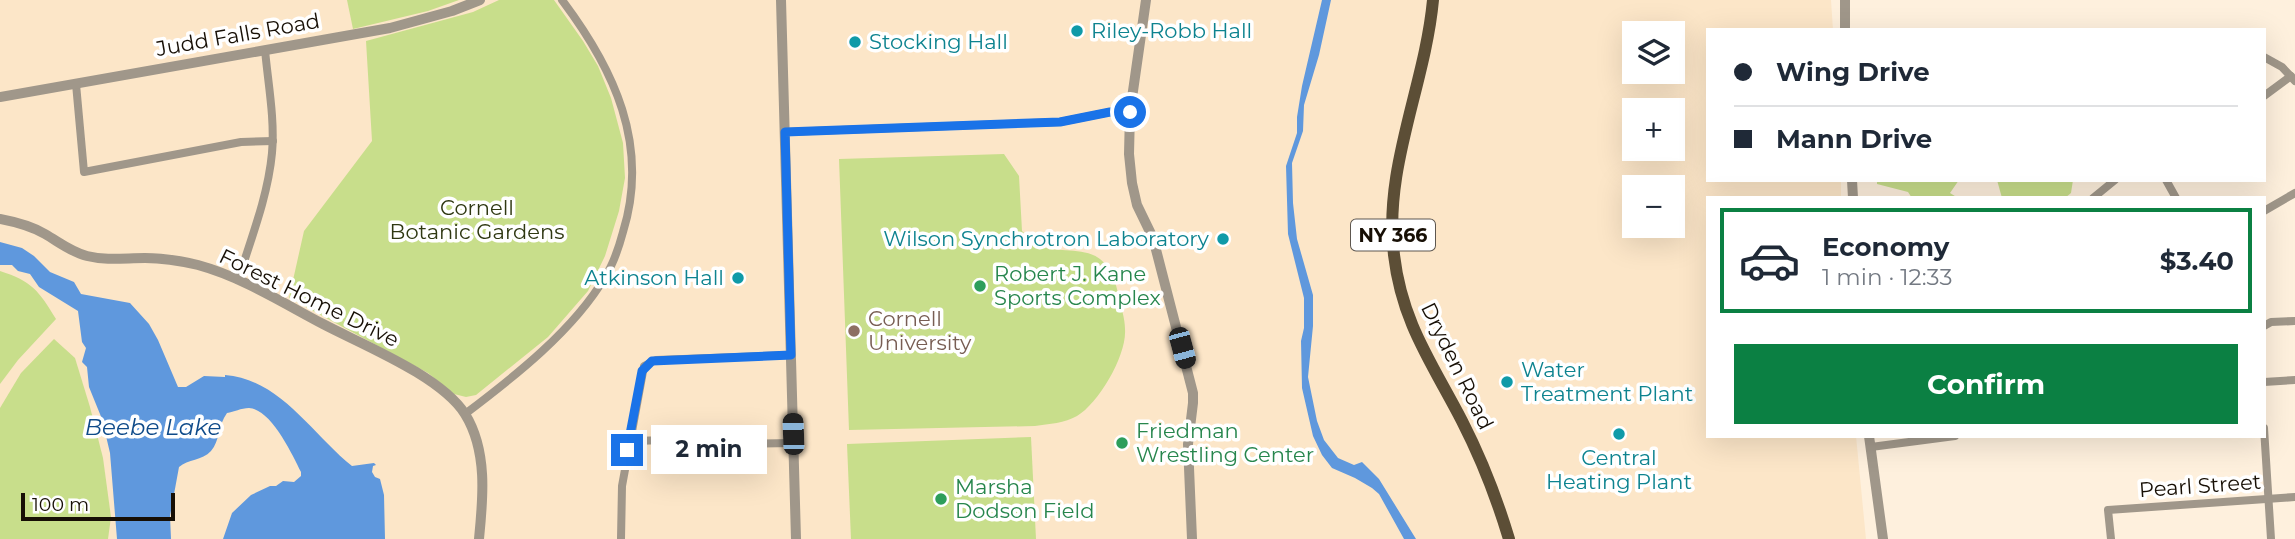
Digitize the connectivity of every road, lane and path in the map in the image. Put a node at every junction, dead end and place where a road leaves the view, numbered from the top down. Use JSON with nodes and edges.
{"nodes":[{"id":1,"x":480,"y":0,"type":"edge"},
{"id":2,"x":562,"y":0,"type":"edge"},
{"id":3,"x":780,"y":0,"type":"edge"},
{"id":4,"x":1146,"y":0,"type":"edge"},
{"id":5,"x":1433,"y":0,"type":"edge"},
{"id":6,"x":1845,"y":0,"type":"edge"},
{"id":7,"x":1845,"y":28,"type":"edge"},
{"id":8,"x":265,"y":50,"type":"junction"},
{"id":9,"x":2266,"y":58,"type":"edge"},
{"id":10,"x":2293,"y":79,"type":"edge"},
{"id":11,"x":76,"y":84,"type":"junction"},
{"id":12,"x":2266,"y":95,"type":"edge"},
{"id":13,"x":0,"y":97,"type":"edge"},
{"id":14,"x":1130,"y":112,"type":"junction"},
{"id":15,"x":785,"y":132,"type":"junction"},
{"id":16,"x":273,"y":141,"type":"junction"},
{"id":17,"x":2113,"y":182,"type":"edge"},
{"id":18,"x":2295,"y":193,"type":"edge"},
{"id":19,"x":2095,"y":196,"type":"edge"},
{"id":20,"x":2266,"y":210,"type":"edge"},
{"id":21,"x":0,"y":219,"type":"edge"},
{"id":22,"x":238,"y":280,"type":"junction"},
{"id":23,"x":2295,"y":321,"type":"edge"},
{"id":24,"x":2266,"y":325,"type":"edge"},
{"id":25,"x":791,"y":355,"type":"junction"},
{"id":26,"x":2295,"y":380,"type":"edge"},
{"id":27,"x":2266,"y":382,"type":"edge"},
{"id":28,"x":465,"y":414,"type":"junction"},
{"id":29,"x":1921,"y":438,"type":"edge"},
{"id":30,"x":2265,"y":438,"type":"edge"},
{"id":31,"x":629,"y":441,"type":"junction"},
{"id":32,"x":1870,"y":441,"type":"edge"},
{"id":33,"x":793,"y":443,"type":"junction"},
{"id":34,"x":2295,"y":497,"type":"edge"},
{"id":35,"x":2269,"y":499,"type":"junction"},
{"id":36,"x":479,"y":539,"type":"edge"},
{"id":37,"x":621,"y":539,"type":"edge"},
{"id":38,"x":796,"y":539,"type":"edge"},
{"id":39,"x":1192,"y":539,"type":"edge"},
{"id":40,"x":1509,"y":539,"type":"edge"},
{"id":41,"x":1883,"y":539,"type":"edge"},
{"id":42,"x":2110,"y":539,"type":"edge"},
{"id":43,"x":2272,"y":539,"type":"edge"}],
"edges":[{"from":1,"to":8,"type":"street","name":"Judd Falls Road"},
{"from":2,"to":28,"type":"street"},
{"from":3,"to":15,"type":"street"},
{"from":4,"to":14,"type":"street"},
{"from":5,"to":40,"type":"main road","name":"Dryden Road","number":"NY 366"},
{"from":6,"to":7,"type":"street"},
{"from":8,"to":11,"type":"street","name":"Judd Falls Road"},
{"from":8,"to":16,"type":"street"},
{"from":9,"to":10,"type":"street"},
{"from":10,"to":12,"type":"street"},
{"from":11,"to":13,"type":"street","name":"Judd Falls Road"},
{"from":11,"to":16,"type":"street"},
{"from":14,"to":15,"type":"street"},
{"from":14,"to":39,"type":"street"},
{"from":15,"to":25,"type":"street"},
{"from":16,"to":22,"type":"street"},
{"from":17,"to":19,"type":"street"},
{"from":18,"to":20,"type":"street"},
{"from":21,"to":22,"type":"street","name":"Forest Home Drive"},
{"from":22,"to":28,"type":"street","name":"Forest Home Drive"},
{"from":23,"to":24,"type":"street"},
{"from":25,"to":31,"type":"street"},
{"from":25,"to":33,"type":"street"},
{"from":26,"to":27,"type":"street"},
{"from":28,"to":36,"type":"street","name":"Forest Home Drive"},
{"from":29,"to":32,"type":"street"},
{"from":30,"to":35,"type":"street"},
{"from":31,"to":33,"type":"street"},
{"from":31,"to":37,"type":"street"},
{"from":32,"to":41,"type":"street"},
{"from":33,"to":38,"type":"street"},
{"from":34,"to":35,"type":"street","name":"Pearl Street"},
{"from":35,"to":42,"type":"street","name":"Pearl Street"},
{"from":35,"to":43,"type":"street"}]}
